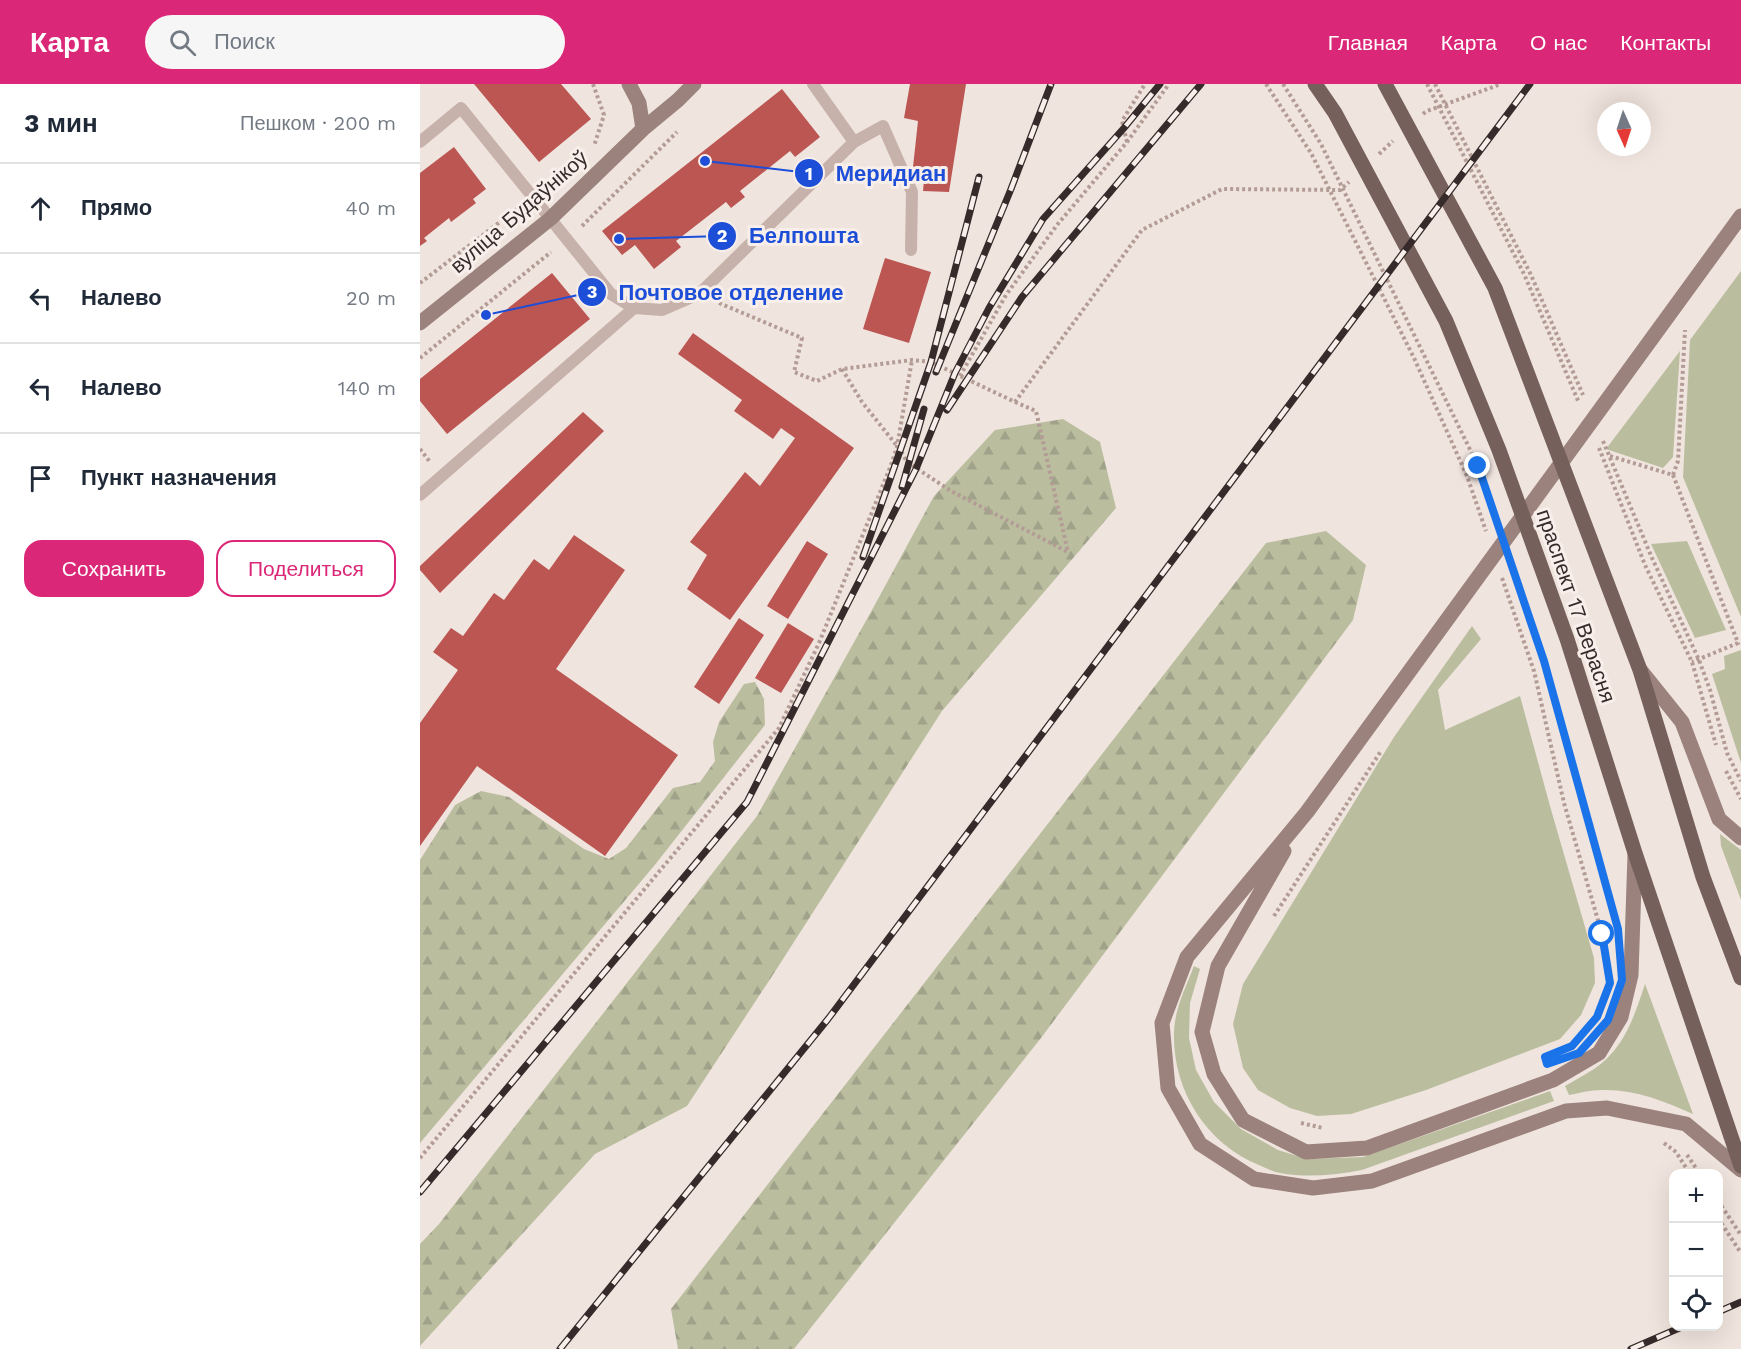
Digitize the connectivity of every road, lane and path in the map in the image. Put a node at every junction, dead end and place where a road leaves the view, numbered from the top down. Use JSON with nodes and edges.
{"nodes":[{"id":1,"x":628,"y":84,"type":"edge"},
{"id":2,"x":694,"y":84,"type":"edge"},
{"id":3,"x":813,"y":84,"type":"edge"},
{"id":4,"x":1146,"y":84,"type":"edge"},
{"id":5,"x":1169,"y":84,"type":"edge"},
{"id":6,"x":1266,"y":84,"type":"edge"},
{"id":7,"x":1283,"y":84,"type":"edge"},
{"id":8,"x":1315,"y":84,"type":"edge"},
{"id":9,"x":1385,"y":84,"type":"edge"},
{"id":10,"x":1427,"y":84,"type":"edge"},
{"id":11,"x":1435,"y":84,"type":"edge"},
{"id":12,"x":1501,"y":84,"type":"edge"},
{"id":13,"x":1418,"y":119,"type":"dead end"},
{"id":14,"x":643,"y":129,"type":"junction"},
{"id":15,"x":1401,"y":135,"type":"dead end"},
{"id":16,"x":420,"y":142,"type":"edge"},
{"id":17,"x":854,"y":142,"type":"junction"},
{"id":18,"x":1127,"y":142,"type":"junction"},
{"id":19,"x":1375,"y":158,"type":"dead end"},
{"id":20,"x":1358,"y":174,"type":"dead end"},
{"id":21,"x":1741,"y":216,"type":"edge"},
{"id":22,"x":550,"y":219,"type":"junction"},
{"id":23,"x":911,"y":250,"type":"dead end"},
{"id":24,"x":699,"y":294,"type":"junction"},
{"id":25,"x":634,"y":308,"type":"junction"},
{"id":26,"x":420,"y":323,"type":"edge"},
{"id":27,"x":1678,"y":336,"type":"dead end"},
{"id":28,"x":912,"y":360,"type":"junction"},
{"id":29,"x":842,"y":369,"type":"junction"},
{"id":30,"x":960,"y":376,"type":"junction"},
{"id":31,"x":1583,"y":395,"type":"dead end"},
{"id":32,"x":1015,"y":402,"type":"junction"},
{"id":33,"x":1584,"y":413,"type":"dead end"},
{"id":34,"x":1609,"y":433,"type":"dead end"},
{"id":35,"x":1602,"y":439,"type":"dead end"},
{"id":36,"x":1598,"y":445,"type":"dead end"},
{"id":37,"x":897,"y":447,"type":"junction"},
{"id":38,"x":1673,"y":475,"type":"junction"},
{"id":39,"x":420,"y":495,"type":"edge"},
{"id":40,"x":1497,"y":520,"type":"dead end"},
{"id":41,"x":1489,"y":541,"type":"dead end"},
{"id":42,"x":1500,"y":573,"type":"dead end"},
{"id":43,"x":1499,"y":585,"type":"dead end"},
{"id":44,"x":1699,"y":660,"type":"junction"},
{"id":45,"x":1692,"y":662,"type":"junction"},
{"id":46,"x":1640,"y":670,"type":"junction"},
{"id":47,"x":1383,"y":749,"type":"dead end"},
{"id":48,"x":1718,"y":751,"type":"dead end"},
{"id":49,"x":1721,"y":762,"type":"dead end"},
{"id":50,"x":1741,"y":781,"type":"edge"},
{"id":51,"x":1741,"y":799,"type":"edge"},
{"id":52,"x":1307,"y":812,"type":"junction"},
{"id":53,"x":1741,"y":838,"type":"edge"},
{"id":54,"x":1635,"y":853,"type":"junction"},
{"id":55,"x":1612,"y":907,"type":"dead end"},
{"id":56,"x":1272,"y":920,"type":"dead end"},
{"id":57,"x":1608,"y":974,"type":"dead end"},
{"id":58,"x":1741,"y":978,"type":"edge"},
{"id":59,"x":1293,"y":1120,"type":"dead end"},
{"id":60,"x":1329,"y":1129,"type":"dead end"},
{"id":61,"x":1660,"y":1140,"type":"dead end"},
{"id":62,"x":420,"y":1158,"type":"edge"},
{"id":63,"x":1741,"y":1166,"type":"edge"},
{"id":64,"x":1687,"y":1169,"type":"edge"},
{"id":65,"x":1741,"y":1170,"type":"edge"},
{"id":66,"x":1723,"y":1207,"type":"edge"},
{"id":67,"x":1722,"y":1223,"type":"edge"},
{"id":68,"x":1741,"y":1235,"type":"edge"},
{"id":69,"x":1741,"y":1253,"type":"edge"}],
"edges":[{"from":1,"to":14,"type":"main road"},
{"from":2,"to":14,"type":"main road","name":"вуліца Будаўнікоў"},
{"from":3,"to":17,"type":"lane"},
{"from":4,"to":18,"type":"path"},
{"from":5,"to":18,"type":"path"},
{"from":6,"to":41,"type":"path"},
{"from":7,"to":40,"type":"path"},
{"from":8,"to":54,"type":"main road","name":"праспект 17 Верасня"},
{"from":9,"to":46,"type":"main road","name":"праспект 17 Верасня"},
{"from":10,"to":33,"type":"path"},
{"from":11,"to":31,"type":"path"},
{"from":12,"to":13,"type":"path"},
{"from":14,"to":22,"type":"main road","name":"вуліца Будаўнікоў"},
{"from":15,"to":19,"type":"path"},
{"from":16,"to":22,"type":"lane"},
{"from":17,"to":23,"type":"lane"},
{"from":17,"to":24,"type":"lane"},
{"from":18,"to":30,"type":"path"},
{"from":20,"to":32,"type":"path"},
{"from":21,"to":52,"type":"main road"},
{"from":22,"to":25,"type":"lane"},
{"from":22,"to":26,"type":"main road","name":"вуліца Будаўнікоў"},
{"from":24,"to":25,"type":"lane"},
{"from":24,"to":29,"type":"path"},
{"from":25,"to":39,"type":"lane"},
{"from":27,"to":38,"type":"path"},
{"from":28,"to":29,"type":"path"},
{"from":28,"to":30,"type":"path"},
{"from":28,"to":37,"type":"path"},
{"from":29,"to":37,"type":"path"},
{"from":30,"to":32,"type":"path"},
{"from":32,"to":37,"type":"path"},
{"from":34,"to":38,"type":"path"},
{"from":35,"to":44,"type":"path"},
{"from":36,"to":45,"type":"path"},
{"from":37,"to":62,"type":"path"},
{"from":38,"to":44,"type":"path"},
{"from":42,"to":57,"type":"path"},
{"from":43,"to":55,"type":"path"},
{"from":44,"to":45,"type":"path"},
{"from":44,"to":50,"type":"path"},
{"from":45,"to":48,"type":"path"},
{"from":46,"to":53,"type":"main road"},
{"from":46,"to":58,"type":"main road","name":"праспект 17 Верасня"},
{"from":47,"to":56,"type":"path"},
{"from":49,"to":51,"type":"path"},
{"from":52,"to":54,"type":"main road"},
{"from":52,"to":65,"type":"main road"},
{"from":54,"to":63,"type":"main road","name":"праспект 17 Верасня"},
{"from":59,"to":60,"type":"path"},
{"from":61,"to":64,"type":"path"},
{"from":66,"to":68,"type":"path"},
{"from":67,"to":69,"type":"path"}]}
